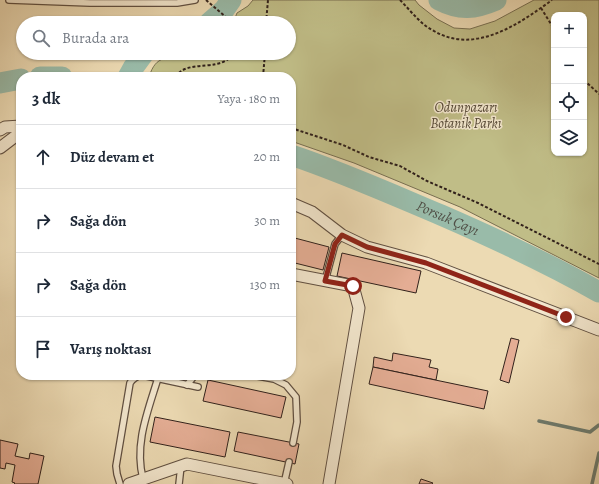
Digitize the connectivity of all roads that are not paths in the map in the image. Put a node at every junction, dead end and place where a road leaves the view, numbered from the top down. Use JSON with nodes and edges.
{"nodes":[{"id":1,"x":9,"y":0,"type":"edge"},
{"id":2,"x":195,"y":0,"type":"edge"},
{"id":3,"x":16,"y":126,"type":"edge"},
{"id":4,"x":0,"y":130,"type":"edge"},
{"id":5,"x":16,"y":136,"type":"edge"},
{"id":6,"x":0,"y":148,"type":"edge"},
{"id":7,"x":296,"y":205,"type":"edge"},
{"id":8,"x":342,"y":235,"type":"junction"},
{"id":9,"x":296,"y":275,"type":"edge"},
{"id":10,"x":325,"y":281,"type":"junction"},
{"id":11,"x":599,"y":330,"type":"edge"},
{"id":12,"x":132,"y":380,"type":"edge"},
{"id":13,"x":157,"y":380,"type":"edge"},
{"id":14,"x":166,"y":380,"type":"edge"},
{"id":15,"x":191,"y":380,"type":"edge"},
{"id":16,"x":276,"y":380,"type":"edge"},
{"id":17,"x":187,"y":385,"type":"junction"},
{"id":18,"x":198,"y":387,"type":"dead end"},
{"id":19,"x":293,"y":443,"type":"dead end"},
{"id":20,"x":289,"y":462,"type":"dead end"},
{"id":21,"x":181,"y":466,"type":"junction"},
{"id":22,"x":143,"y":479,"type":"junction"},
{"id":23,"x":120,"y":484,"type":"edge"},
{"id":24,"x":129,"y":484,"type":"edge"},
{"id":25,"x":179,"y":484,"type":"edge"},
{"id":26,"x":285,"y":484,"type":"edge"},
{"id":27,"x":329,"y":484,"type":"edge"}],
"edges":[{"from":1,"to":2,"type":"lane"},
{"from":3,"to":4,"type":"street"},
{"from":5,"to":6,"type":"street"},
{"from":7,"to":8,"type":"street"},
{"from":8,"to":10,"type":"lane"},
{"from":8,"to":11,"type":"street"},
{"from":9,"to":10,"type":"street"},
{"from":10,"to":27,"type":"street"},
{"from":12,"to":23,"type":"lane"},
{"from":13,"to":22,"type":"lane"},
{"from":14,"to":17,"type":"lane"},
{"from":15,"to":17,"type":"lane"},
{"from":16,"to":19,"type":"lane"},
{"from":17,"to":18,"type":"lane"},
{"from":20,"to":26,"type":"lane"},
{"from":21,"to":22,"type":"street"},
{"from":21,"to":25,"type":"lane"},
{"from":21,"to":26,"type":"street"},
{"from":22,"to":24,"type":"street"}]}
